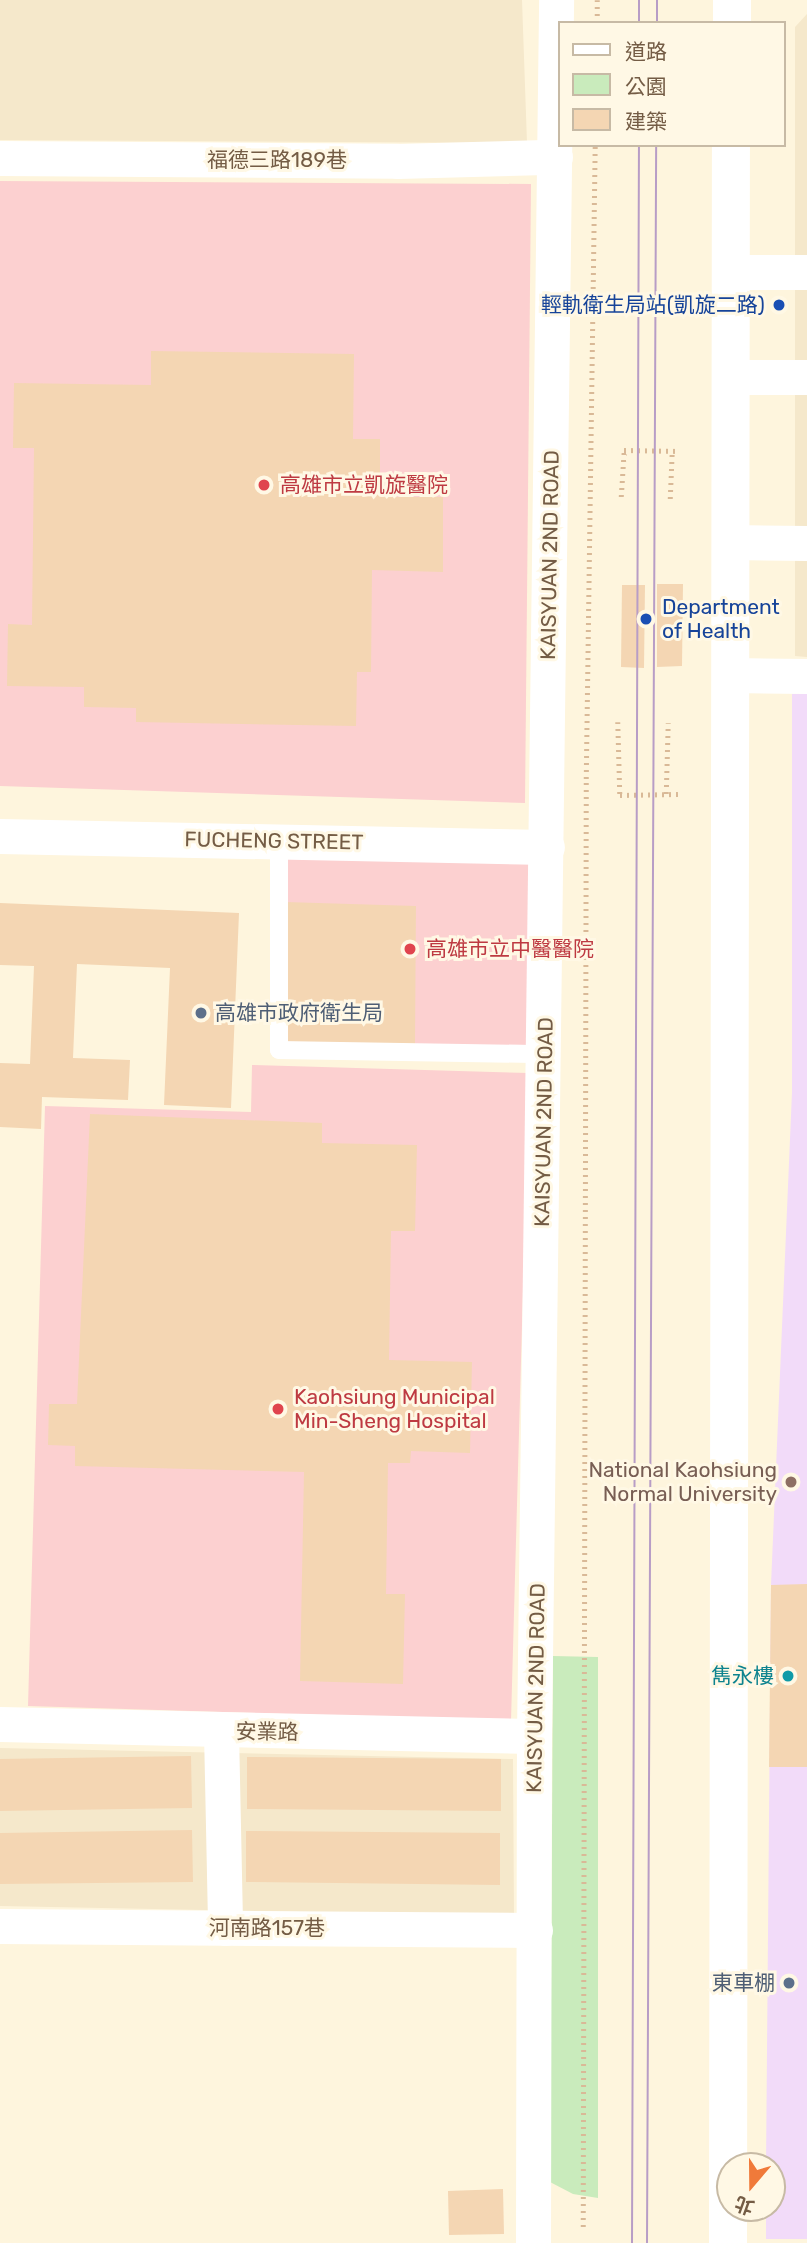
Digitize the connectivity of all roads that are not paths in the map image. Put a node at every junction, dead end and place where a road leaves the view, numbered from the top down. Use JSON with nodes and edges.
{"nodes":[{"id":1,"x":556,"y":0,"type":"edge"},
{"id":2,"x":732,"y":0,"type":"edge"},
{"id":3,"x":732,"y":21,"type":"edge"},
{"id":4,"x":731,"y":147,"type":"edge"},
{"id":5,"x":555,"y":157,"type":"junction"},
{"id":6,"x":0,"y":158,"type":"edge"},
{"id":7,"x":731,"y":272,"type":"junction"},
{"id":8,"x":807,"y":272,"type":"edge"},
{"id":9,"x":731,"y":377,"type":"junction"},
{"id":10,"x":807,"y":377,"type":"edge"},
{"id":11,"x":731,"y":542,"type":"junction"},
{"id":12,"x":807,"y":542,"type":"edge"},
{"id":13,"x":731,"y":675,"type":"junction"},
{"id":14,"x":807,"y":676,"type":"edge"},
{"id":15,"x":0,"y":836,"type":"edge"},
{"id":16,"x":279,"y":841,"type":"junction"},
{"id":17,"x":547,"y":846,"type":"junction"},
{"id":18,"x":546,"y":1054,"type":"junction"},
{"id":19,"x":0,"y":1724,"type":"edge"},
{"id":20,"x":221,"y":1731,"type":"junction"},
{"id":21,"x":534,"y":1736,"type":"junction"},
{"id":22,"x":0,"y":1926,"type":"edge"},
{"id":23,"x":225,"y":1928,"type":"junction"},
{"id":24,"x":535,"y":1930,"type":"junction"},
{"id":25,"x":533,"y":2243,"type":"edge"},
{"id":26,"x":728,"y":2243,"type":"edge"}],
"edges":[{"from":1,"to":5,"type":"street","name":"KAISYUAN 2ND ROAD"},
{"from":2,"to":3,"type":"street"},
{"from":4,"to":7,"type":"street"},
{"from":5,"to":6,"type":"street","name":"福德三路189巷"},
{"from":5,"to":17,"type":"street","name":"KAISYUAN 2ND ROAD"},
{"from":7,"to":8,"type":"street"},
{"from":7,"to":9,"type":"street"},
{"from":9,"to":10,"type":"street"},
{"from":9,"to":11,"type":"street"},
{"from":11,"to":12,"type":"street"},
{"from":11,"to":13,"type":"street"},
{"from":13,"to":14,"type":"street"},
{"from":13,"to":26,"type":"street"},
{"from":15,"to":16,"type":"street","name":"FUCHENG STREET"},
{"from":16,"to":17,"type":"street","name":"FUCHENG STREET"},
{"from":16,"to":18,"type":"lane"},
{"from":17,"to":18,"type":"street","name":"KAISYUAN 2ND ROAD"},
{"from":18,"to":21,"type":"street","name":"KAISYUAN 2ND ROAD"},
{"from":19,"to":20,"type":"street","name":"安業路"},
{"from":20,"to":21,"type":"street","name":"安業路"},
{"from":20,"to":23,"type":"street"},
{"from":21,"to":24,"type":"street","name":"KAISYUAN 2ND ROAD"},
{"from":22,"to":23,"type":"street","name":"河南路157巷"},
{"from":23,"to":24,"type":"street","name":"河南路157巷"},
{"from":24,"to":25,"type":"street","name":"KAISYUAN 2ND ROAD"}]}
